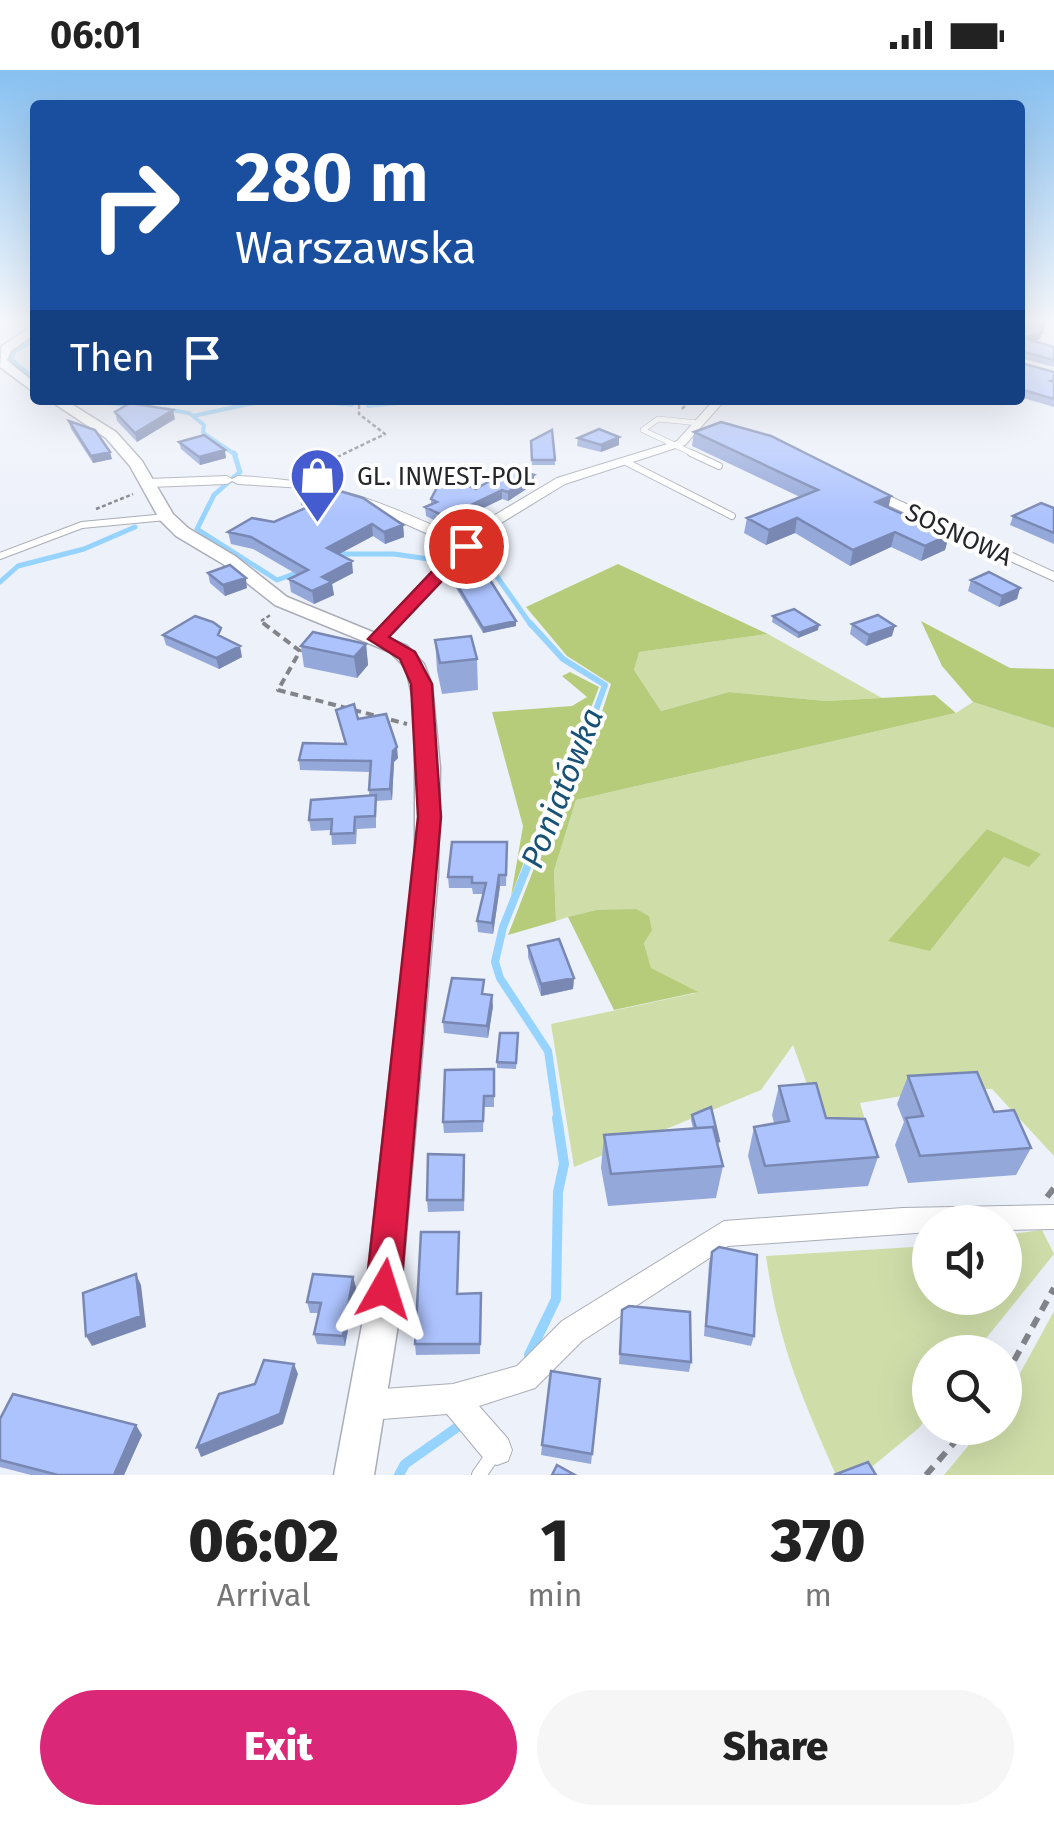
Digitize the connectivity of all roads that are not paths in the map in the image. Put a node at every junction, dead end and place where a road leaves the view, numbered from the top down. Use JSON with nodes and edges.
{"nodes":[{"id":1,"x":64,"y":405,"type":"edge"},
{"id":2,"x":715,"y":405,"type":"edge"},
{"id":3,"x":699,"y":423,"type":"junction"},
{"id":4,"x":717,"y":426,"type":"edge"},
{"id":5,"x":674,"y":446,"type":"junction"},
{"id":6,"x":626,"y":462,"type":"junction"},
{"id":7,"x":719,"y":466,"type":"dead end"},
{"id":8,"x":150,"y":485,"type":"junction"},
{"id":9,"x":862,"y":488,"type":"edge"},
{"id":10,"x":732,"y":516,"type":"dead end"},
{"id":11,"x":166,"y":517,"type":"junction"},
{"id":12,"x":82,"y":525,"type":"joint"},
{"id":13,"x":0,"y":556,"type":"edge"},
{"id":14,"x":458,"y":556,"type":"junction"},
{"id":15,"x":1054,"y":577,"type":"edge"},
{"id":16,"x":377,"y":639,"type":"junction"},
{"id":17,"x":1054,"y":1217,"type":"edge"},
{"id":18,"x":453,"y":1400,"type":"junction"},
{"id":19,"x":369,"y":1404,"type":"junction"},
{"id":20,"x":497,"y":1450,"type":"joint"},
{"id":21,"x":354,"y":1475,"type":"edge"},
{"id":22,"x":479,"y":1475,"type":"edge"}],
"edges":[{"from":1,"to":8,"type":"street"},
{"from":2,"to":3,"type":"street"},
{"from":3,"to":4,"type":"street"},
{"from":3,"to":5,"type":"street"},
{"from":3,"to":5,"type":"lane"},
{"from":5,"to":6,"type":"street"},
{"from":5,"to":7,"type":"lane"},
{"from":6,"to":10,"type":"lane"},
{"from":6,"to":14,"type":"street"},
{"from":8,"to":11,"type":"street"},
{"from":8,"to":14,"type":"street"},
{"from":9,"to":15,"type":"street","name":"SOSNOWA"},
{"from":11,"to":12,"type":"lane"},
{"from":11,"to":16,"type":"street"},
{"from":12,"to":13,"type":"lane"},
{"from":14,"to":16,"type":"street"},
{"from":16,"to":19,"type":"street"},
{"from":17,"to":18,"type":"street"},
{"from":18,"to":19,"type":"street"},
{"from":18,"to":20,"type":"street"},
{"from":19,"to":21,"type":"street"},
{"from":20,"to":22,"type":"lane"}]}
